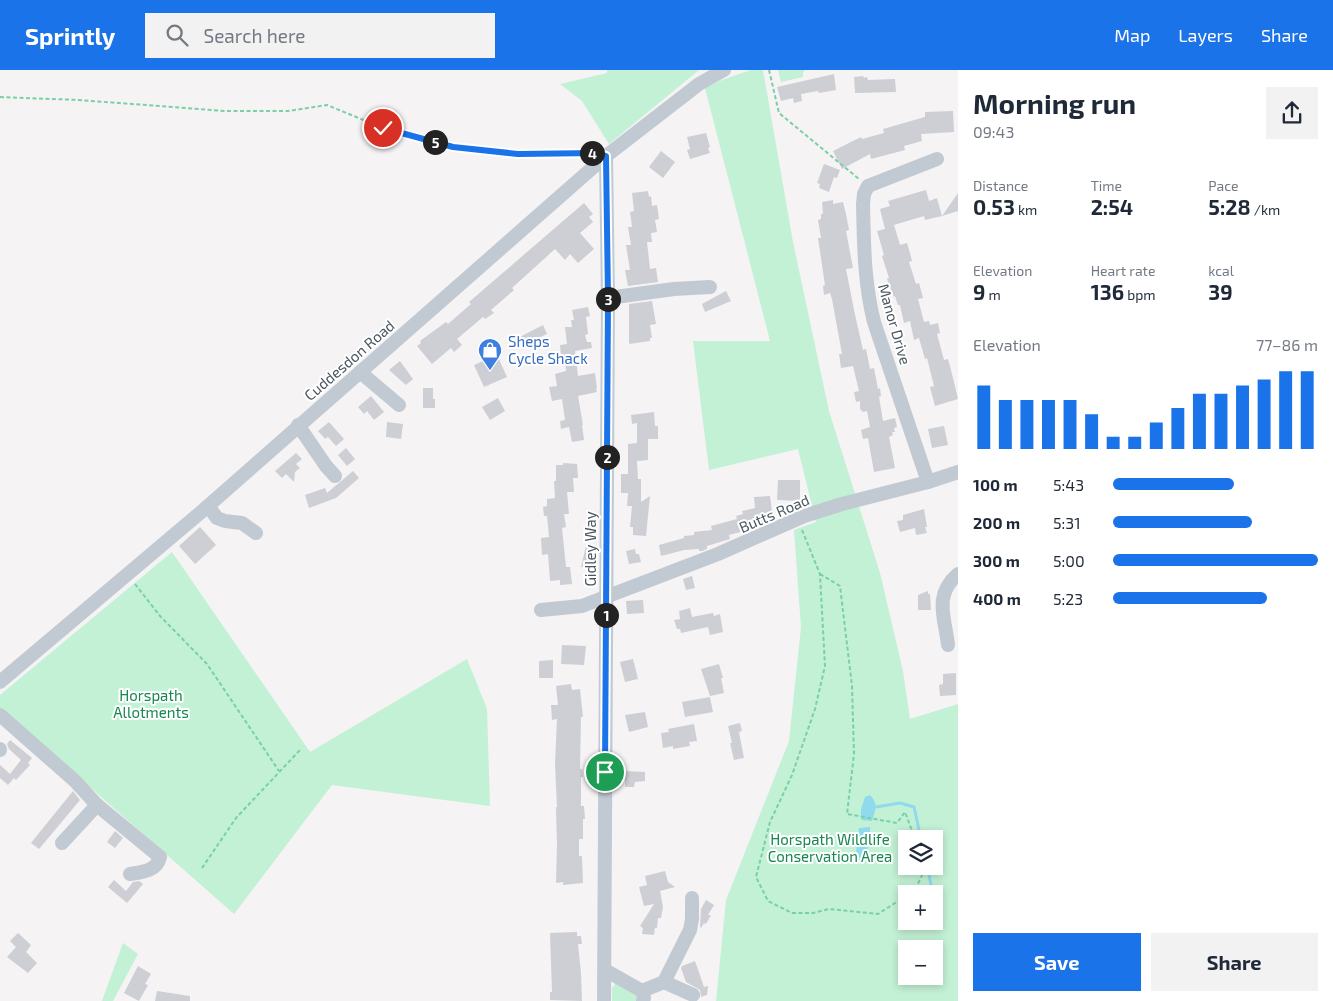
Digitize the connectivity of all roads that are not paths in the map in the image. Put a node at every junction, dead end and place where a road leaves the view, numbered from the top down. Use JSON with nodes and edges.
{"nodes":[{"id":1,"x":724,"y":70,"type":"edge"},
{"id":2,"x":606,"y":156,"type":"junction"},
{"id":3,"x":937,"y":159,"type":"dead end"},
{"id":4,"x":710,"y":287,"type":"dead end"},
{"id":5,"x":608,"y":298,"type":"junction"},
{"id":6,"x":360,"y":372,"type":"junction"},
{"id":7,"x":399,"y":405,"type":"dead end"},
{"id":8,"x":298,"y":426,"type":"junction"},
{"id":9,"x":326,"y":472,"type":"dead end"},
{"id":10,"x":958,"y":472,"type":"edge"},
{"id":11,"x":928,"y":482,"type":"junction"},
{"id":12,"x":208,"y":506,"type":"junction"},
{"id":13,"x":256,"y":533,"type":"dead end"},
{"id":14,"x":958,"y":574,"type":"edge"},
{"id":15,"x":606,"y":596,"type":"junction"},
{"id":16,"x":541,"y":610,"type":"dead end"},
{"id":17,"x":948,"y":645,"type":"dead end"},
{"id":18,"x":0,"y":682,"type":"edge"},
{"id":19,"x":0,"y":714,"type":"edge"},
{"id":20,"x":97,"y":805,"type":"junction"},
{"id":21,"x":62,"y":843,"type":"dead end"},
{"id":22,"x":130,"y":874,"type":"dead end"},
{"id":23,"x":692,"y":898,"type":"dead end"},
{"id":24,"x":606,"y":970,"type":"junction"},
{"id":25,"x":664,"y":982,"type":"junction"},
{"id":26,"x":693,"y":995,"type":"dead end"},
{"id":27,"x":643,"y":996,"type":"edge"},
{"id":28,"x":604,"y":1001,"type":"edge"}],
"edges":[{"from":1,"to":2,"type":"street","name":"Cuddesdon Road"},
{"from":2,"to":5,"type":"street","name":"Gidley Way"},
{"from":2,"to":6,"type":"street","name":"Cuddesdon Road"},
{"from":3,"to":11,"type":"street","name":"Manor Drive"},
{"from":4,"to":5,"type":"street"},
{"from":5,"to":15,"type":"street","name":"Gidley Way"},
{"from":6,"to":7,"type":"street"},
{"from":6,"to":8,"type":"street","name":"Cuddesdon Road"},
{"from":8,"to":9,"type":"street"},
{"from":8,"to":12,"type":"street","name":"Cuddesdon Road"},
{"from":10,"to":11,"type":"street","name":"Butts Road"},
{"from":11,"to":15,"type":"street","name":"Butts Road"},
{"from":12,"to":13,"type":"street"},
{"from":12,"to":18,"type":"street","name":"Cuddesdon Road"},
{"from":14,"to":17,"type":"street"},
{"from":15,"to":16,"type":"street","name":"Butts Road"},
{"from":15,"to":24,"type":"street","name":"Gidley Way"},
{"from":19,"to":20,"type":"street"},
{"from":20,"to":21,"type":"street"},
{"from":20,"to":22,"type":"street"},
{"from":23,"to":25,"type":"street"},
{"from":24,"to":27,"type":"street"},
{"from":24,"to":28,"type":"street","name":"Gidley Way"},
{"from":25,"to":26,"type":"street"},
{"from":25,"to":27,"type":"street"}]}
